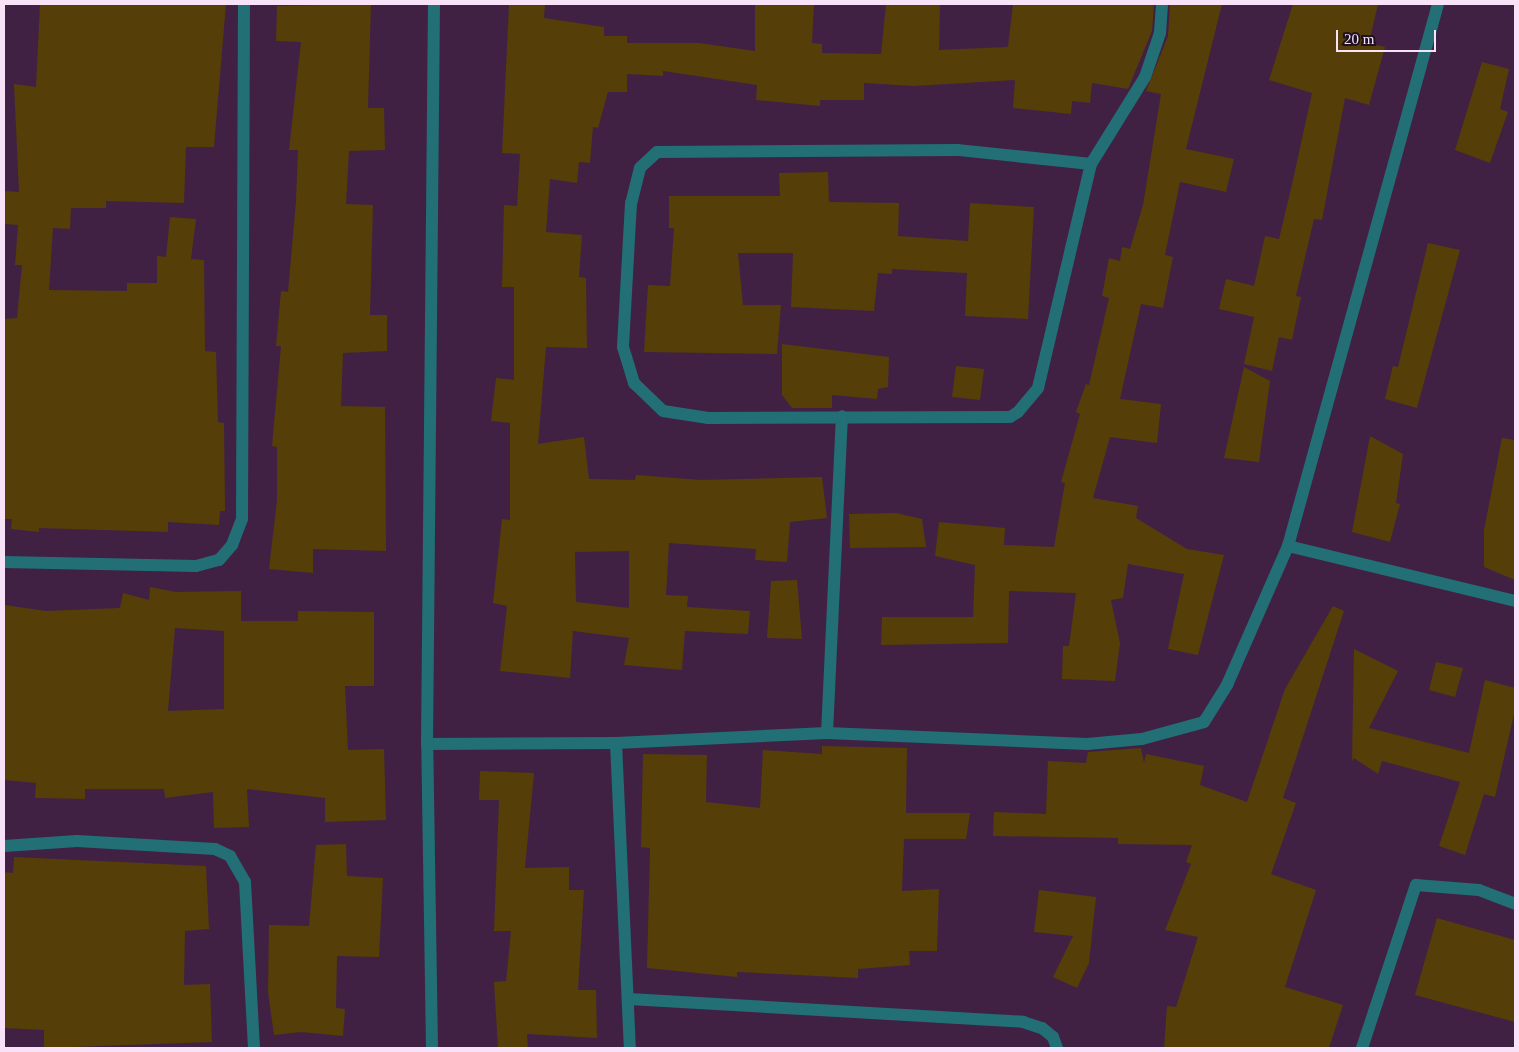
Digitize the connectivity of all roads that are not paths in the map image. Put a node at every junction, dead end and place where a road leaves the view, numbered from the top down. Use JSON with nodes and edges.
{"nodes":[{"id":1,"x":244,"y":4,"type":"edge"},
{"id":2,"x":434,"y":4,"type":"edge"},
{"id":3,"x":1162,"y":4,"type":"edge"},
{"id":4,"x":1438,"y":4,"type":"edge"},
{"id":5,"x":1091,"y":164,"type":"junction"},
{"id":6,"x":842,"y":416,"type":"junction"},
{"id":7,"x":1288,"y":546,"type":"junction"},
{"id":8,"x":4,"y":562,"type":"edge"},
{"id":9,"x":1515,"y":601,"type":"edge"},
{"id":10,"x":827,"y":733,"type":"junction"},
{"id":11,"x":616,"y":743,"type":"junction"},
{"id":12,"x":426,"y":744,"type":"junction"},
{"id":13,"x":4,"y":846,"type":"edge"},
{"id":14,"x":1515,"y":904,"type":"edge"},
{"id":15,"x":629,"y":999,"type":"junction"},
{"id":16,"x":254,"y":1048,"type":"edge"},
{"id":17,"x":432,"y":1048,"type":"edge"},
{"id":18,"x":630,"y":1048,"type":"edge"},
{"id":19,"x":1057,"y":1048,"type":"edge"},
{"id":20,"x":1362,"y":1048,"type":"edge"}],
"edges":[{"from":1,"to":8,"type":"street"},
{"from":2,"to":12,"type":"street"},
{"from":3,"to":5,"type":"street"},
{"from":4,"to":7,"type":"street"},
{"from":5,"to":6,"type":"street"},
{"from":5,"to":6,"type":"street"},
{"from":6,"to":10,"type":"street"},
{"from":7,"to":9,"type":"street"},
{"from":7,"to":10,"type":"street"},
{"from":10,"to":11,"type":"street"},
{"from":11,"to":12,"type":"street"},
{"from":11,"to":15,"type":"street"},
{"from":12,"to":17,"type":"street"},
{"from":13,"to":16,"type":"street"},
{"from":14,"to":20,"type":"street"},
{"from":15,"to":18,"type":"street"},
{"from":15,"to":19,"type":"street"}]}
